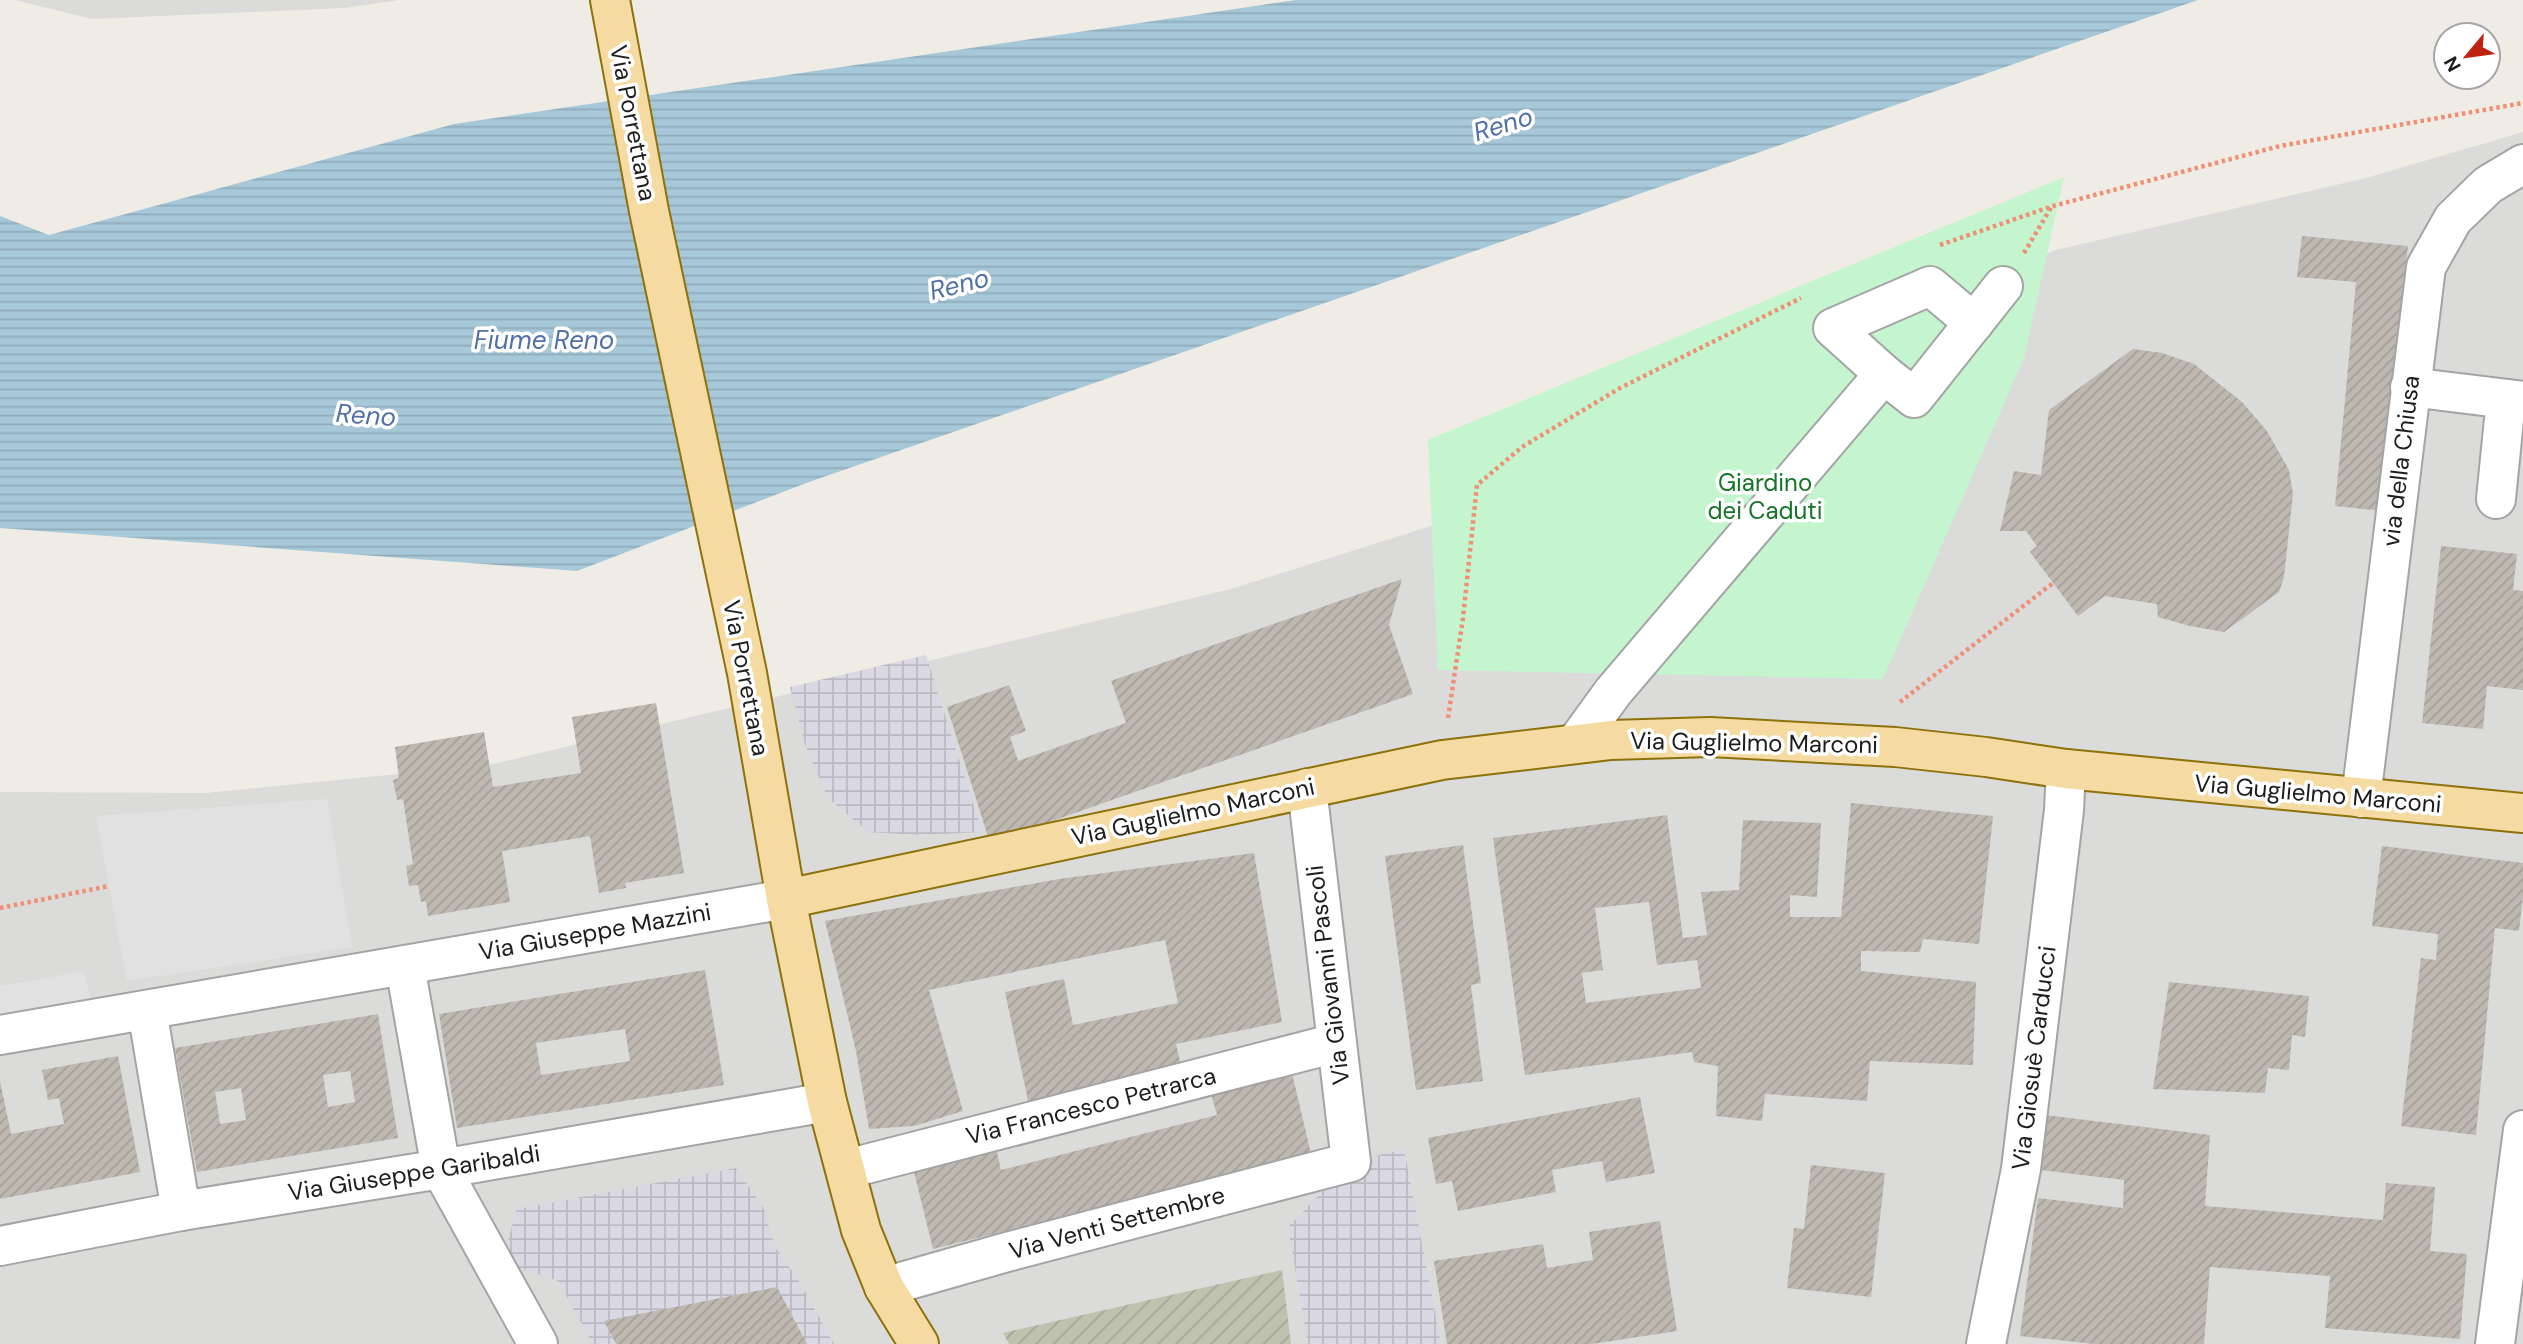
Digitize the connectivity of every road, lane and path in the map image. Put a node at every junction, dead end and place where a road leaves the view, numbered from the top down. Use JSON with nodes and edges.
{"nodes":[{"id":1,"x":610,"y":0,"type":"edge"},
{"id":2,"x":2523,"y":164,"type":"edge"},
{"id":3,"x":2053,"y":206,"type":"dead end"},
{"id":4,"x":2003,"y":286,"type":"joint"},
{"id":5,"x":1974,"y":323,"type":"junction"},
{"id":6,"x":1885,"y":374,"type":"junction"},
{"id":7,"x":2410,"y":387,"type":"junction"},
{"id":8,"x":2515,"y":400,"type":"edge"},
{"id":9,"x":2496,"y":499,"type":"dead end"},
{"id":10,"x":2053,"y":583,"type":"dead end"},
{"id":11,"x":1900,"y":702,"type":"dead end"},
{"id":12,"x":1576,"y":743,"type":"junction"},
{"id":13,"x":2066,"y":769,"type":"junction"},
{"id":14,"x":1307,"y":788,"type":"junction"},
{"id":15,"x":2361,"y":798,"type":"junction"},
{"id":16,"x":2523,"y":813,"type":"edge"},
{"id":17,"x":109,"y":886,"type":"dead end"},
{"id":18,"x":786,"y":899,"type":"junction"},
{"id":19,"x":0,"y":908,"type":"edge"},
{"id":20,"x":405,"y":966,"type":"junction"},
{"id":21,"x":147,"y":1010,"type":"junction"},
{"id":22,"x":0,"y":1035,"type":"edge"},
{"id":23,"x":1336,"y":1042,"type":"junction"},
{"id":24,"x":827,"y":1102,"type":"junction"},
{"id":25,"x":2523,"y":1130,"type":"edge"},
{"id":26,"x":1351,"y":1162,"type":"joint"},
{"id":27,"x":441,"y":1169,"type":"junction"},
{"id":28,"x":847,"y":1169,"type":"junction"},
{"id":29,"x":181,"y":1210,"type":"junction"},
{"id":30,"x":0,"y":1245,"type":"edge"},
{"id":31,"x":884,"y":1287,"type":"junction"},
{"id":32,"x":538,"y":1344,"type":"edge"},
{"id":33,"x":919,"y":1344,"type":"edge"},
{"id":34,"x":1986,"y":1344,"type":"edge"},
{"id":35,"x":2495,"y":1344,"type":"edge"}],
"edges":[{"from":1,"to":18,"type":"main road","name":"Via Porrettana"},
{"from":2,"to":7,"type":"street","name":"via della Chiusa"},
{"from":3,"to":4,"type":"path"},
{"from":4,"to":5,"type":"street"},
{"from":5,"to":6,"type":"street"},
{"from":5,"to":6,"type":"street"},
{"from":6,"to":12,"type":"street"},
{"from":7,"to":8,"type":"street"},
{"from":7,"to":15,"type":"street","name":"via della Chiusa"},
{"from":8,"to":9,"type":"street"},
{"from":10,"to":11,"type":"path"},
{"from":12,"to":13,"type":"main road","name":"Via Guglielmo Marconi"},
{"from":12,"to":14,"type":"main road","name":"Via Guglielmo Marconi"},
{"from":13,"to":15,"type":"main road","name":"Via Guglielmo Marconi"},
{"from":13,"to":34,"type":"street","name":"Via Giosuè Carducci"},
{"from":14,"to":18,"type":"main road","name":"Via Guglielmo Marconi"},
{"from":14,"to":23,"type":"street","name":"Via Giovanni Pascoli"},
{"from":15,"to":16,"type":"main road","name":"Via Guglielmo Marconi"},
{"from":17,"to":19,"type":"path"},
{"from":18,"to":20,"type":"street","name":"Via Giuseppe Mazzini"},
{"from":18,"to":24,"type":"main road","name":"Via Porrettana"},
{"from":20,"to":21,"type":"street","name":"Via Giuseppe Mazzini"},
{"from":20,"to":27,"type":"street"},
{"from":21,"to":22,"type":"street","name":"Via Giuseppe Mazzini"},
{"from":21,"to":29,"type":"street"},
{"from":23,"to":26,"type":"street","name":"Via Giovanni Pascoli"},
{"from":23,"to":28,"type":"street","name":"Via Francesco Petrarca"},
{"from":24,"to":27,"type":"street","name":"Via Giuseppe Garibaldi"},
{"from":24,"to":28,"type":"main road","name":"Via Porrettana"},
{"from":25,"to":35,"type":"street"},
{"from":26,"to":31,"type":"street","name":"Via Venti Settembre"},
{"from":27,"to":29,"type":"street","name":"Via Giuseppe Garibaldi"},
{"from":27,"to":32,"type":"street"},
{"from":28,"to":31,"type":"main road","name":"Via Porrettana"},
{"from":29,"to":30,"type":"street","name":"Via Giuseppe Garibaldi"},
{"from":31,"to":33,"type":"main road","name":"Via Porrettana"}]}
